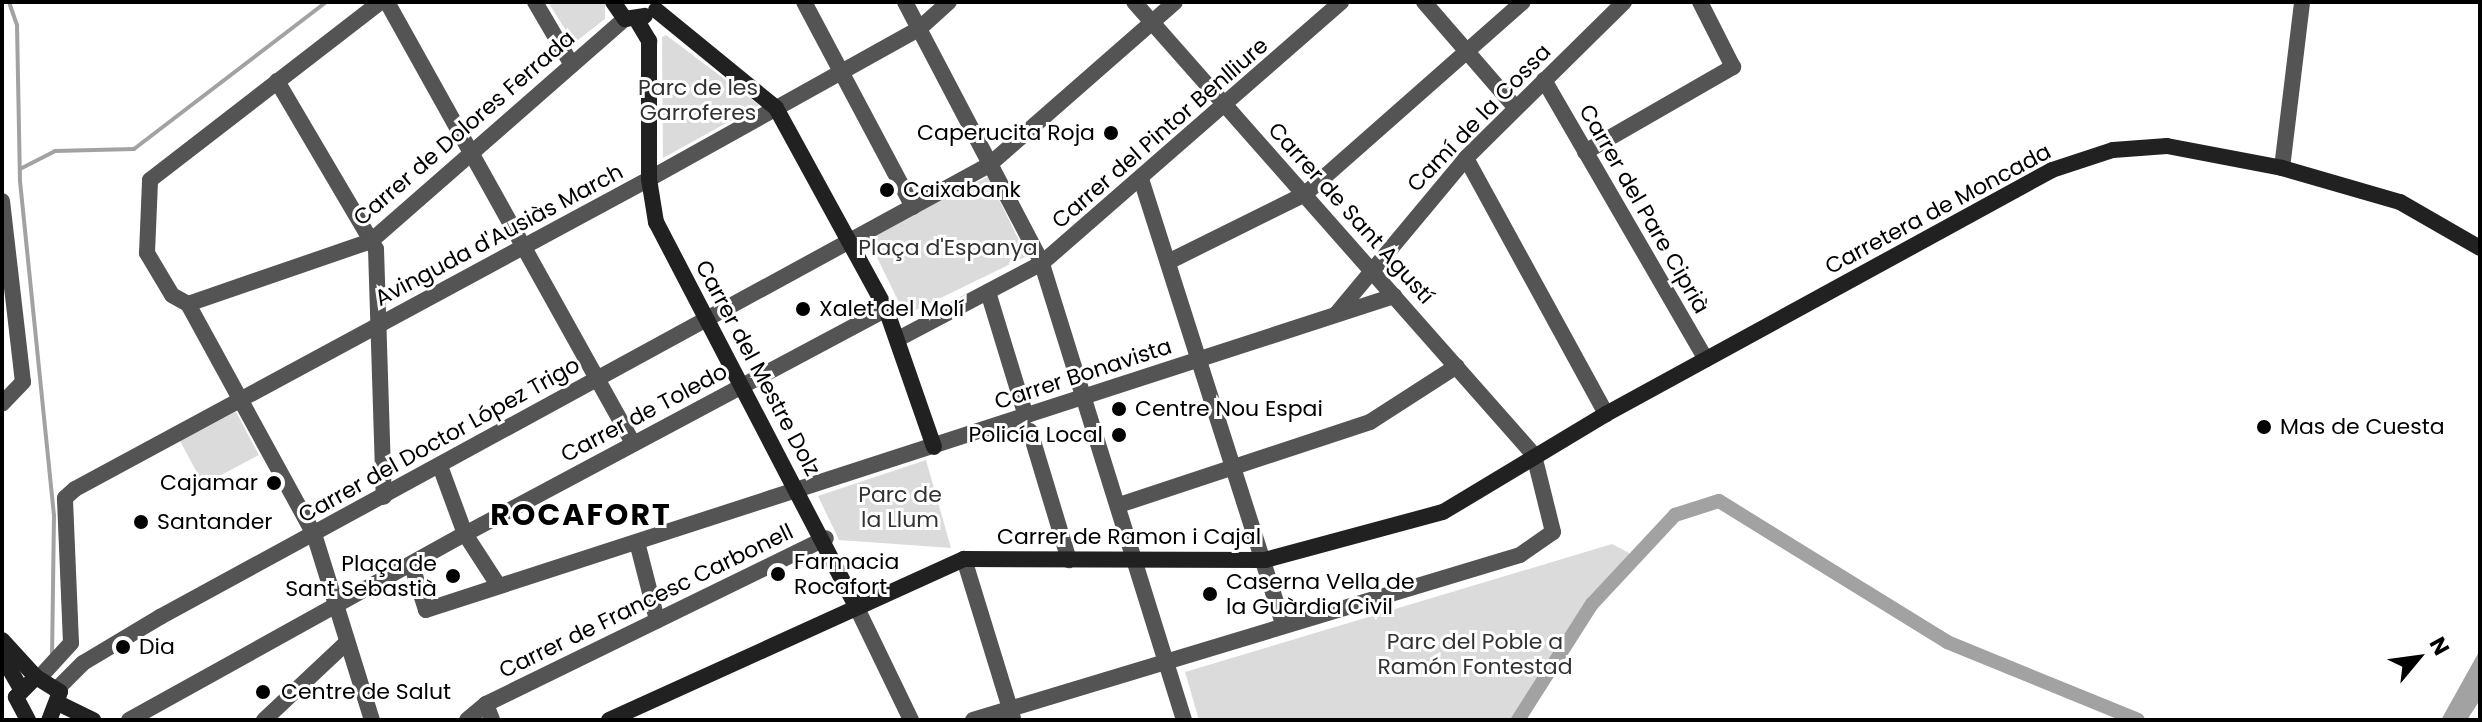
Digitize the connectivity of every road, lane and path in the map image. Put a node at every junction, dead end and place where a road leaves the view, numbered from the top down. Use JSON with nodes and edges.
{"nodes":[{"id":1,"x":380,"y":2,"type":"edge"},
{"id":2,"x":387,"y":2,"type":"edge"},
{"id":3,"x":535,"y":2,"type":"edge"},
{"id":4,"x":613,"y":2,"type":"edge"},
{"id":5,"x":804,"y":2,"type":"edge"},
{"id":6,"x":905,"y":2,"type":"edge"},
{"id":7,"x":949,"y":2,"type":"edge"},
{"id":8,"x":1134,"y":2,"type":"edge"},
{"id":9,"x":1175,"y":2,"type":"edge"},
{"id":10,"x":1341,"y":2,"type":"edge"},
{"id":11,"x":1424,"y":2,"type":"edge"},
{"id":12,"x":1523,"y":2,"type":"edge"},
{"id":13,"x":1624,"y":2,"type":"edge"},
{"id":14,"x":1700,"y":2,"type":"edge"},
{"id":15,"x":2302,"y":2,"type":"edge"},
{"id":16,"x":659,"y":6,"type":"edge"},
{"id":17,"x":631,"y":19,"type":"junction"},
{"id":18,"x":1151,"y":22,"type":"junction"},
{"id":19,"x":920,"y":28,"type":"junction"},
{"id":20,"x":1467,"y":51,"type":"junction"},
{"id":21,"x":572,"y":65,"type":"junction"},
{"id":22,"x":842,"y":72,"type":"junction"},
{"id":23,"x":1544,"y":80,"type":"junction"},
{"id":24,"x":277,"y":81,"type":"junction"},
{"id":25,"x":1226,"y":106,"type":"junction"},
{"id":26,"x":1515,"y":107,"type":"junction"},
{"id":27,"x":776,"y":108,"type":"junction"},
{"id":28,"x":1585,"y":152,"type":"junction"},
{"id":29,"x":471,"y":153,"type":"junction"},
{"id":30,"x":1466,"y":158,"type":"junction"},
{"id":31,"x":989,"y":165,"type":"junction"},
{"id":32,"x":2282,"y":168,"type":"junction"},
{"id":33,"x":649,"y":179,"type":"junction"},
{"id":34,"x":1141,"y":179,"type":"junction"},
{"id":35,"x":1305,"y":194,"type":"junction"},
{"id":36,"x":2,"y":201,"type":"edge"},
{"id":37,"x":913,"y":207,"type":"junction"},
{"id":38,"x":849,"y":240,"type":"junction"},
{"id":39,"x":371,"y":241,"type":"junction"},
{"id":40,"x":524,"y":246,"type":"junction"},
{"id":41,"x":2480,"y":248,"type":"edge"},
{"id":42,"x":1168,"y":262,"type":"junction"},
{"id":43,"x":1042,"y":263,"type":"junction"},
{"id":44,"x":1369,"y":269,"type":"junction"},
{"id":45,"x":988,"y":292,"type":"junction"},
{"id":46,"x":1394,"y":296,"type":"junction"},
{"id":47,"x":188,"y":304,"type":"junction"},
{"id":48,"x":886,"y":309,"type":"junction"},
{"id":49,"x":1337,"y":313,"type":"junction"},
{"id":50,"x":707,"y":315,"type":"junction"},
{"id":51,"x":380,"y":324,"type":"junction"},
{"id":52,"x":898,"y":339,"type":"junction"},
{"id":53,"x":1200,"y":359,"type":"junction"},
{"id":54,"x":1706,"y":359,"type":"junction"},
{"id":55,"x":1457,"y":366,"type":"junction"},
{"id":56,"x":598,"y":377,"type":"junction"},
{"id":57,"x":745,"y":383,"type":"junction"},
{"id":58,"x":1087,"y":396,"type":"junction"},
{"id":59,"x":238,"y":400,"type":"junction"},
{"id":60,"x":2,"y":404,"type":"edge"},
{"id":61,"x":1606,"y":414,"type":"junction"},
{"id":62,"x":1028,"y":424,"type":"junction"},
{"id":63,"x":633,"y":443,"type":"junction"},
{"id":64,"x":934,"y":447,"type":"junction"},
{"id":65,"x":1534,"y":455,"type":"junction"},
{"id":66,"x":440,"y":466,"type":"junction"},
{"id":67,"x":1235,"y":466,"type":"junction"},
{"id":68,"x":798,"y":492,"type":"junction"},
{"id":69,"x":384,"y":497,"type":"junction"},
{"id":70,"x":1122,"y":504,"type":"junction"},
{"id":71,"x":314,"y":534,"type":"junction"},
{"id":72,"x":465,"y":534,"type":"junction"},
{"id":73,"x":826,"y":538,"type":"junction"},
{"id":74,"x":637,"y":542,"type":"junction"},
{"id":75,"x":964,"y":559,"type":"junction"},
{"id":76,"x":1069,"y":560,"type":"junction"},
{"id":77,"x":1140,"y":560,"type":"junction"},
{"id":78,"x":1265,"y":560,"type":"junction"},
{"id":79,"x":412,"y":566,"type":"junction"},
{"id":80,"x":498,"y":585,"type":"junction"},
{"id":81,"x":855,"y":604,"type":"junction"},
{"id":82,"x":338,"y":608,"type":"junction"},
{"id":83,"x":657,"y":620,"type":"junction"},
{"id":84,"x":1283,"y":623,"type":"junction"},
{"id":85,"x":72,"y":637,"type":"junction"},
{"id":86,"x":2,"y":640,"type":"edge"},
{"id":87,"x":347,"y":642,"type":"junction"},
{"id":88,"x":2,"y":656,"type":"edge"},
{"id":89,"x":94,"y":657,"type":"junction"},
{"id":90,"x":1167,"y":660,"type":"junction"},
{"id":91,"x":38,"y":677,"type":"junction"},
{"id":92,"x":13,"y":693,"type":"edge"},
{"id":93,"x":54,"y":710,"type":"edge"},
{"id":94,"x":2,"y":712,"type":"edge"},
{"id":95,"x":489,"y":712,"type":"edge"},
{"id":96,"x":1011,"y":715,"type":"edge"},
{"id":97,"x":25,"y":717,"type":"edge"},
{"id":98,"x":93,"y":720,"type":"edge"},
{"id":99,"x":129,"y":720,"type":"edge"},
{"id":100,"x":264,"y":720,"type":"edge"},
{"id":101,"x":372,"y":720,"type":"edge"},
{"id":102,"x":467,"y":720,"type":"edge"},
{"id":103,"x":609,"y":720,"type":"edge"},
{"id":104,"x":911,"y":720,"type":"edge"},
{"id":105,"x":973,"y":720,"type":"edge"},
{"id":106,"x":1184,"y":720,"type":"edge"}],
"edges":[{"from":1,"to":24,"type":"street"},
{"from":2,"to":29,"type":"street"},
{"from":3,"to":21,"type":"street"},
{"from":4,"to":17,"type":"street","name":"Carrer del Mestre Dolz"},
{"from":5,"to":22,"type":"street"},
{"from":6,"to":19,"type":"street"},
{"from":7,"to":19,"type":"street","name":"Avinguda d'Ausiàs March"},
{"from":8,"to":18,"type":"street","name":"Carrer de Sant Agustí"},
{"from":9,"to":18,"type":"street"},
{"from":10,"to":25,"type":"street","name":"Carrer del Pintor Benlliure"},
{"from":11,"to":20,"type":"street"},
{"from":12,"to":20,"type":"street"},
{"from":13,"to":23,"type":"street","name":"Camí de la Cossa"},
{"from":14,"to":28,"type":"street"},
{"from":15,"to":32,"type":"street"},
{"from":16,"to":17,"type":"street"},
{"from":16,"to":27,"type":"street"},
{"from":17,"to":21,"type":"street","name":"Carrer de Dolores Ferrada"},
{"from":17,"to":33,"type":"street","name":"Carrer del Mestre Dolz"},
{"from":18,"to":25,"type":"street","name":"Carrer de Sant Agustí"},
{"from":18,"to":31,"type":"street"},
{"from":19,"to":22,"type":"street","name":"Avinguda d'Ausiàs March"},
{"from":19,"to":31,"type":"street"},
{"from":20,"to":26,"type":"street"},
{"from":20,"to":35,"type":"street"},
{"from":21,"to":29,"type":"street","name":"Carrer de Dolores Ferrada"},
{"from":22,"to":27,"type":"street","name":"Avinguda d'Ausiàs March"},
{"from":22,"to":37,"type":"street"},
{"from":23,"to":26,"type":"street","name":"Camí de la Cossa"},
{"from":23,"to":28,"type":"street","name":"Carrer del Pare Ciprià"},
{"from":24,"to":39,"type":"street"},
{"from":24,"to":47,"type":"street"},
{"from":25,"to":34,"type":"street","name":"Carrer del Pintor Benlliure"},
{"from":25,"to":35,"type":"street","name":"Carrer de Sant Agustí"},
{"from":26,"to":30,"type":"street","name":"Camí de la Cossa"},
{"from":27,"to":33,"type":"street","name":"Avinguda d'Ausiàs March"},
{"from":27,"to":38,"type":"street"},
{"from":28,"to":54,"type":"street","name":"Carrer del Pare Ciprià"},
{"from":29,"to":39,"type":"street","name":"Carrer de Dolores Ferrada"},
{"from":29,"to":40,"type":"street"},
{"from":30,"to":44,"type":"street","name":"Camí de la Cossa"},
{"from":30,"to":61,"type":"street"},
{"from":31,"to":37,"type":"street"},
{"from":31,"to":43,"type":"street"},
{"from":32,"to":41,"type":"street","name":"Carretera de Moncada"},
{"from":32,"to":54,"type":"street","name":"Carretera de Moncada"},
{"from":33,"to":40,"type":"street","name":"Avinguda d'Ausiàs March"},
{"from":33,"to":50,"type":"street","name":"Carrer del Mestre Dolz"},
{"from":34,"to":42,"type":"street"},
{"from":34,"to":43,"type":"street","name":"Carrer del Pintor Benlliure"},
{"from":35,"to":42,"type":"street"},
{"from":35,"to":44,"type":"street","name":"Carrer de Sant Agustí"},
{"from":36,"to":60,"type":"street"},
{"from":37,"to":38,"type":"street"},
{"from":38,"to":48,"type":"street"},
{"from":38,"to":50,"type":"street","name":"Carrer del Doctor López Trigo"},
{"from":39,"to":47,"type":"street","name":"Carrer de Dolores Ferrada"},
{"from":39,"to":51,"type":"street"},
{"from":40,"to":51,"type":"street","name":"Avinguda d'Ausiàs March"},
{"from":40,"to":56,"type":"street"},
{"from":42,"to":53,"type":"street"},
{"from":43,"to":45,"type":"street"},
{"from":43,"to":58,"type":"street"},
{"from":44,"to":46,"type":"street","name":"Carrer de Sant Agustí"},
{"from":44,"to":49,"type":"street"},
{"from":45,"to":52,"type":"street"},
{"from":45,"to":62,"type":"street"},
{"from":46,"to":49,"type":"street","name":"Carrer Bonavista"},
{"from":46,"to":55,"type":"street","name":"Carrer de Sant Agustí"},
{"from":47,"to":59,"type":"street"},
{"from":48,"to":52,"type":"street"},
{"from":48,"to":57,"type":"street","name":"Carrer de Toledo"},
{"from":49,"to":53,"type":"street","name":"Carrer Bonavista"},
{"from":50,"to":56,"type":"street","name":"Carrer del Doctor López Trigo"},
{"from":50,"to":57,"type":"street","name":"Carrer del Mestre Dolz"},
{"from":51,"to":59,"type":"street","name":"Avinguda d'Ausiàs March"},
{"from":51,"to":69,"type":"street"},
{"from":52,"to":64,"type":"street"},
{"from":53,"to":58,"type":"street","name":"Carrer Bonavista"},
{"from":53,"to":67,"type":"street"},
{"from":54,"to":61,"type":"street","name":"Carretera de Moncada"},
{"from":55,"to":65,"type":"street","name":"Carrer de Sant Agustí"},
{"from":55,"to":67,"type":"street"},
{"from":56,"to":63,"type":"street"},
{"from":56,"to":66,"type":"street","name":"Carrer del Doctor López Trigo"},
{"from":57,"to":63,"type":"street","name":"Carrer de Toledo"},
{"from":57,"to":68,"type":"street","name":"Carrer del Mestre Dolz"},
{"from":58,"to":62,"type":"street","name":"Carrer Bonavista"},
{"from":58,"to":70,"type":"street"},
{"from":59,"to":71,"type":"street"},
{"from":59,"to":85,"type":"street","name":"Avinguda d'Ausiàs March"},
{"from":61,"to":65,"type":"street","name":"Carretera de Moncada"},
{"from":62,"to":64,"type":"street","name":"Carrer Bonavista"},
{"from":62,"to":76,"type":"street"},
{"from":63,"to":72,"type":"street","name":"Carrer de Toledo"},
{"from":64,"to":68,"type":"street","name":"Carrer Bonavista"},
{"from":65,"to":78,"type":"street","name":"Carrer de Ramon i Cajal"},
{"from":65,"to":84,"type":"street"},
{"from":66,"to":69,"type":"street","name":"Carrer del Doctor López Trigo"},
{"from":66,"to":72,"type":"street"},
{"from":67,"to":70,"type":"street"},
{"from":67,"to":78,"type":"street"},
{"from":68,"to":73,"type":"street","name":"Carrer del Mestre Dolz"},
{"from":68,"to":74,"type":"street","name":"Carrer Bonavista"},
{"from":69,"to":71,"type":"street","name":"Carrer del Doctor López Trigo"},
{"from":70,"to":77,"type":"street"},
{"from":71,"to":82,"type":"street"},
{"from":71,"to":89,"type":"street","name":"Carrer del Doctor López Trigo"},
{"from":72,"to":79,"type":"street"},
{"from":72,"to":80,"type":"street"},
{"from":73,"to":81,"type":"street","name":"Carrer del Mestre Dolz"},
{"from":73,"to":83,"type":"street","name":"Carrer de Francesc Carbonell"},
{"from":74,"to":80,"type":"street","name":"Carrer Bonavista"},
{"from":74,"to":83,"type":"street"},
{"from":75,"to":76,"type":"street","name":"Carrer de Ramon i Cajal"},
{"from":75,"to":81,"type":"street","name":"Carrer de Ramon i Cajal"},
{"from":75,"to":96,"type":"street"},
{"from":76,"to":77,"type":"street","name":"Carrer de Ramon i Cajal"},
{"from":77,"to":78,"type":"street","name":"Carrer de Ramon i Cajal"},
{"from":77,"to":90,"type":"street"},
{"from":78,"to":84,"type":"street"},
{"from":79,"to":80,"type":"street"},
{"from":79,"to":82,"type":"street"},
{"from":81,"to":103,"type":"street","name":"Carrer de Ramon i Cajal"},
{"from":81,"to":104,"type":"street","name":"Carrer del Mestre Dolz"},
{"from":82,"to":87,"type":"street"},
{"from":82,"to":99,"type":"street"},
{"from":83,"to":95,"type":"street","name":"Carrer de Francesc Carbonell"},
{"from":84,"to":90,"type":"street"},
{"from":85,"to":89,"type":"street"},
{"from":85,"to":91,"type":"street"},
{"from":86,"to":91,"type":"street"},
{"from":87,"to":100,"type":"street"},
{"from":87,"to":101,"type":"street"},
{"from":88,"to":92,"type":"street"},
{"from":89,"to":93,"type":"street","name":"Carrer del Doctor López Trigo"},
{"from":90,"to":96,"type":"street"},
{"from":90,"to":106,"type":"street"},
{"from":91,"to":92,"type":"street"},
{"from":91,"to":93,"type":"street"},
{"from":92,"to":97,"type":"street"},
{"from":93,"to":98,"type":"street"},
{"from":94,"to":97,"type":"street"},
{"from":95,"to":102,"type":"street","name":"Carrer de Francesc Carbonell"},
{"from":96,"to":105,"type":"street"}]}
